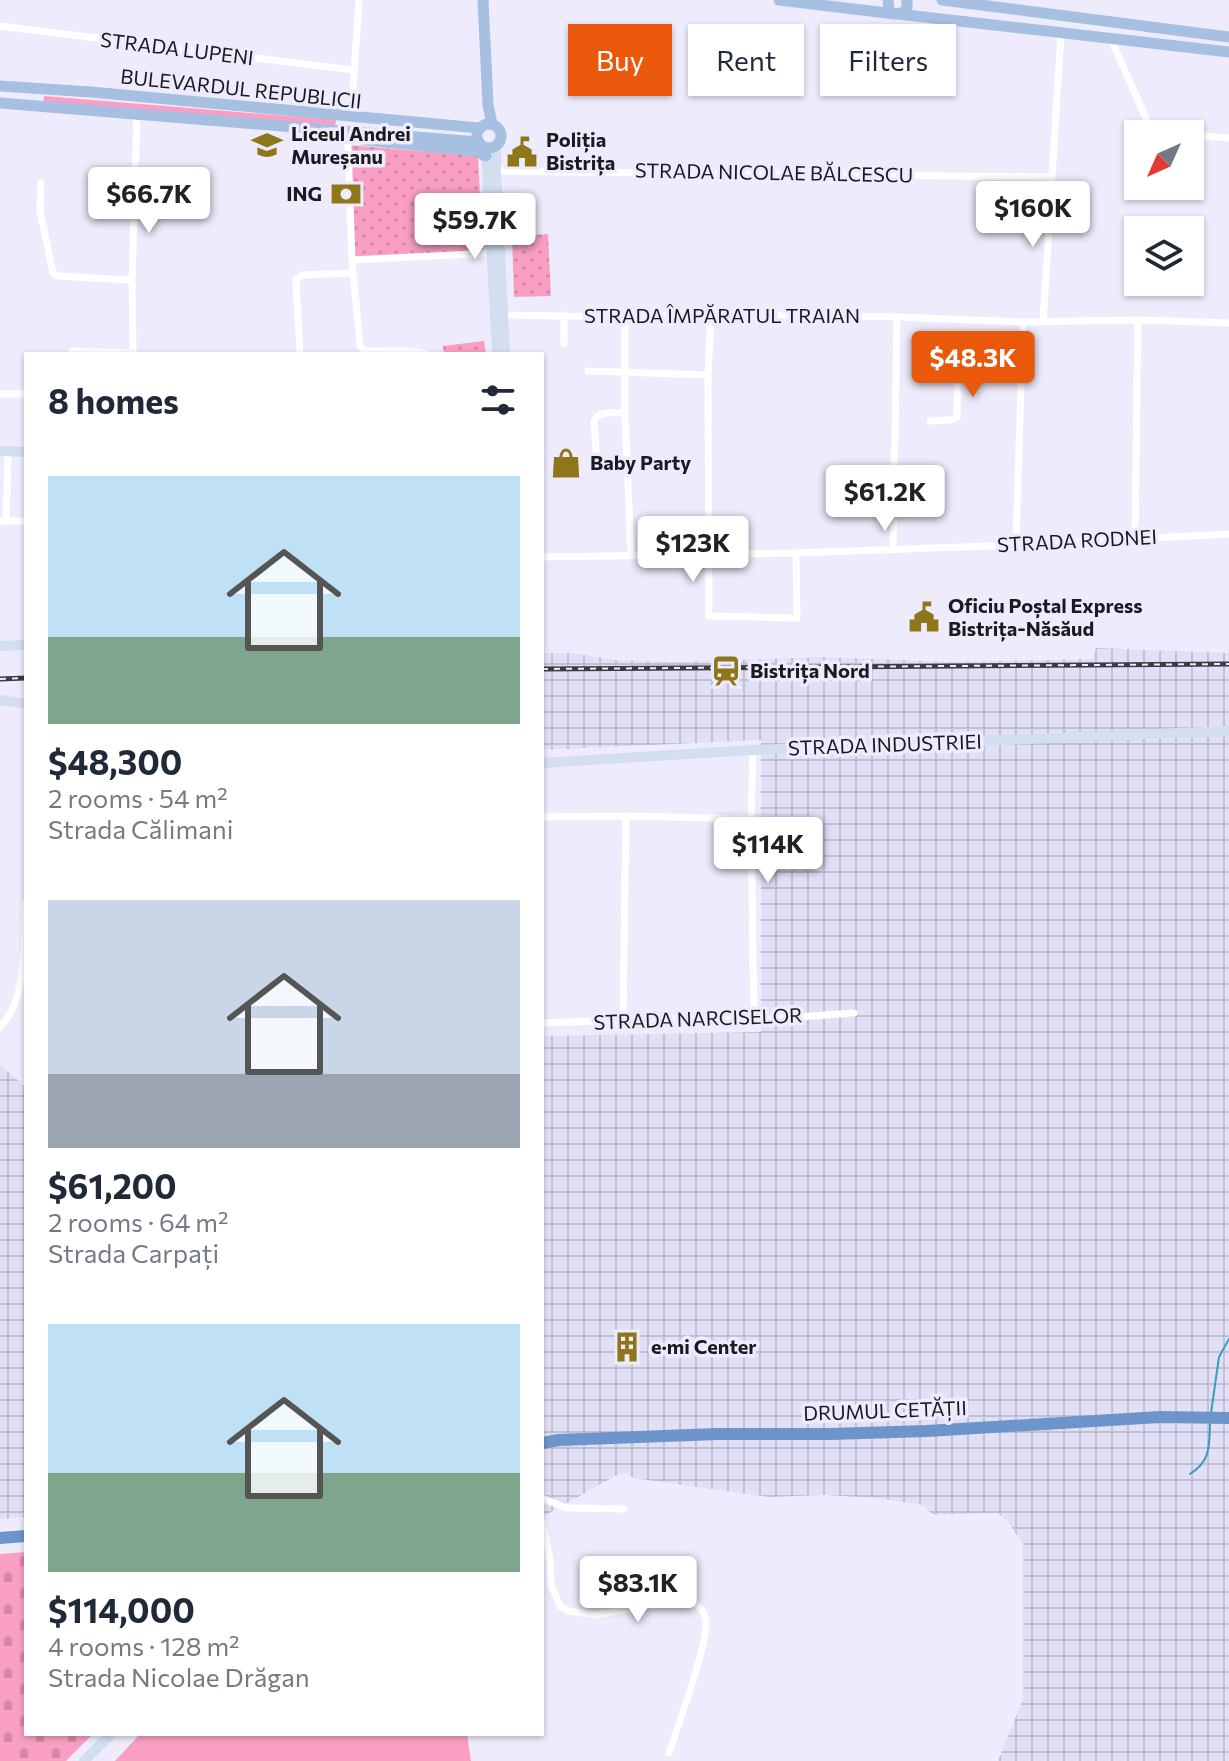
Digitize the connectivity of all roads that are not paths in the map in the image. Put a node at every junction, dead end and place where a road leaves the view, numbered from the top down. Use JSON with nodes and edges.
{"nodes":[{"id":1,"x":359,"y":0,"type":"edge"},
{"id":2,"x":779,"y":0,"type":"edge"},
{"id":3,"x":888,"y":0,"type":"edge"},
{"id":4,"x":907,"y":0,"type":"edge"},
{"id":5,"x":942,"y":0,"type":"edge"},
{"id":6,"x":484,"y":1,"type":"edge"},
{"id":7,"x":897,"y":14,"type":"junction"},
{"id":8,"x":0,"y":26,"type":"edge"},
{"id":9,"x":1061,"y":32,"type":"junction"},
{"id":10,"x":1229,"y":37,"type":"edge"},
{"id":11,"x":1111,"y":39,"type":"junction"},
{"id":12,"x":1229,"y":52,"type":"edge"},
{"id":13,"x":353,"y":70,"type":"junction"},
{"id":14,"x":0,"y":86,"type":"edge"},
{"id":15,"x":0,"y":103,"type":"edge"},
{"id":16,"x":137,"y":114,"type":"junction"},
{"id":17,"x":351,"y":118,"type":"junction"},
{"id":18,"x":1147,"y":120,"type":"edge"},
{"id":19,"x":485,"y":126,"type":"junction"},
{"id":20,"x":350,"y":131,"type":"junction"},
{"id":21,"x":1204,"y":136,"type":"edge"},
{"id":22,"x":1229,"y":138,"type":"edge"},
{"id":23,"x":486,"y":148,"type":"junction"},
{"id":24,"x":496,"y":171,"type":"junction"},
{"id":25,"x":1052,"y":177,"type":"junction"},
{"id":26,"x":41,"y":183,"type":"dead end"},
{"id":27,"x":491,"y":253,"type":"junction"},
{"id":28,"x":352,"y":260,"type":"junction"},
{"id":29,"x":353,"y":273,"type":"junction"},
{"id":30,"x":132,"y":280,"type":"junction"},
{"id":31,"x":711,"y":314,"type":"junction"},
{"id":32,"x":503,"y":315,"type":"junction"},
{"id":33,"x":564,"y":315,"type":"junction"},
{"id":34,"x":625,"y":317,"type":"junction"},
{"id":35,"x":897,"y":317,"type":"junction"},
{"id":36,"x":1138,"y":320,"type":"junction"},
{"id":37,"x":1023,"y":322,"type":"junction"},
{"id":38,"x":1043,"y":322,"type":"junction"},
{"id":39,"x":1229,"y":323,"type":"edge"},
{"id":40,"x":564,"y":344,"type":"dead end"},
{"id":41,"x":72,"y":351,"type":"dead end"},
{"id":42,"x":92,"y":352,"type":"edge"},
{"id":43,"x":133,"y":352,"type":"edge"},
{"id":44,"x":300,"y":352,"type":"edge"},
{"id":45,"x":420,"y":352,"type":"edge"},
{"id":46,"x":497,"y":352,"type":"edge"},
{"id":47,"x":505,"y":352,"type":"edge"},
{"id":48,"x":1022,"y":362,"type":"junction"},
{"id":49,"x":588,"y":371,"type":"dead end"},
{"id":50,"x":625,"y":371,"type":"junction"},
{"id":51,"x":708,"y":375,"type":"junction"},
{"id":52,"x":0,"y":394,"type":"edge"},
{"id":53,"x":24,"y":394,"type":"edge"},
{"id":54,"x":625,"y":413,"type":"junction"},
{"id":55,"x":930,"y":421,"type":"dead end"},
{"id":56,"x":4,"y":452,"type":"edge"},
{"id":57,"x":597,"y":462,"type":"dead end"},
{"id":58,"x":3,"y":521,"type":"edge"},
{"id":59,"x":24,"y":521,"type":"edge"},
{"id":60,"x":1229,"y":534,"type":"edge"},
{"id":61,"x":1135,"y":538,"type":"junction"},
{"id":62,"x":1016,"y":545,"type":"junction"},
{"id":63,"x":893,"y":548,"type":"junction"},
{"id":64,"x":709,"y":553,"type":"junction"},
{"id":65,"x":796,"y":553,"type":"junction"},
{"id":66,"x":631,"y":555,"type":"junction"},
{"id":67,"x":544,"y":557,"type":"edge"},
{"id":68,"x":24,"y":645,"type":"edge"},
{"id":69,"x":0,"y":646,"type":"edge"},
{"id":70,"x":0,"y":700,"type":"edge"},
{"id":71,"x":24,"y":704,"type":"edge"},
{"id":72,"x":1229,"y":731,"type":"edge"},
{"id":73,"x":753,"y":750,"type":"junction"},
{"id":74,"x":544,"y":763,"type":"edge"},
{"id":75,"x":626,"y":816,"type":"junction"},
{"id":76,"x":544,"y":817,"type":"edge"},
{"id":77,"x":751,"y":819,"type":"junction"},
{"id":78,"x":24,"y":934,"type":"edge"},
{"id":79,"x":854,"y":1013,"type":"dead end"},
{"id":80,"x":623,"y":1020,"type":"junction"},
{"id":81,"x":754,"y":1020,"type":"junction"},
{"id":82,"x":544,"y":1023,"type":"edge"},
{"id":83,"x":3,"y":1024,"type":"edge"},
{"id":84,"x":1229,"y":1418,"type":"edge"},
{"id":85,"x":544,"y":1443,"type":"edge"},
{"id":86,"x":544,"y":1499,"type":"edge"},
{"id":87,"x":624,"y":1509,"type":"dead end"},
{"id":88,"x":544,"y":1531,"type":"edge"},
{"id":89,"x":24,"y":1536,"type":"edge"},
{"id":90,"x":0,"y":1538,"type":"edge"},
{"id":91,"x":109,"y":1736,"type":"edge"},
{"id":92,"x":669,"y":1753,"type":"dead end"},
{"id":93,"x":84,"y":1761,"type":"edge"}],
"edges":[{"from":1,"to":13,"type":"street"},
{"from":2,"to":7,"type":"main road"},
{"from":3,"to":7,"type":"main road"},
{"from":4,"to":7,"type":"main road"},
{"from":5,"to":10,"type":"main road"},
{"from":6,"to":19,"type":"main road"},
{"from":7,"to":9,"type":"main road"},
{"from":8,"to":13,"type":"street","name":"STRADA LUPENI"},
{"from":9,"to":11,"type":"main road"},
{"from":9,"to":25,"type":"street"},
{"from":11,"to":12,"type":"main road"},
{"from":11,"to":18,"type":"street"},
{"from":13,"to":17,"type":"street"},
{"from":14,"to":17,"type":"main road","name":"BULEVARDUL REPUBLICII"},
{"from":15,"to":16,"type":"main road","name":"BULEVARDUL REPUBLICII"},
{"from":16,"to":20,"type":"main road","name":"BULEVARDUL REPUBLICII"},
{"from":16,"to":30,"type":"street"},
{"from":17,"to":19,"type":"main road","name":"BULEVARDUL REPUBLICII"},
{"from":19,"to":23,"type":"main road"},
{"from":19,"to":23,"type":"main road"},
{"from":20,"to":23,"type":"main road","name":"BULEVARDUL REPUBLICII"},
{"from":20,"to":28,"type":"street"},
{"from":21,"to":22,"type":"street"},
{"from":23,"to":24,"type":"street"},
{"from":23,"to":27,"type":"street"},
{"from":24,"to":25,"type":"street","name":"STRADA NICOLAE BĂLCESCU"},
{"from":24,"to":32,"type":"street"},
{"from":25,"to":38,"type":"street"},
{"from":26,"to":30,"type":"street"},
{"from":27,"to":28,"type":"street"},
{"from":27,"to":46,"type":"street"},
{"from":28,"to":29,"type":"street"},
{"from":29,"to":44,"type":"street"},
{"from":29,"to":45,"type":"street"},
{"from":30,"to":43,"type":"street"},
{"from":31,"to":34,"type":"street","name":"STRADA ÎMPĂRATUL TRAIAN"},
{"from":31,"to":35,"type":"street","name":"STRADA ÎMPĂRATUL TRAIAN"},
{"from":31,"to":51,"type":"street"},
{"from":32,"to":33,"type":"street","name":"STRADA ÎMPĂRATUL TRAIAN"},
{"from":32,"to":47,"type":"street"},
{"from":33,"to":34,"type":"street","name":"STRADA ÎMPĂRATUL TRAIAN"},
{"from":33,"to":40,"type":"street"},
{"from":34,"to":50,"type":"street"},
{"from":35,"to":37,"type":"street","name":"STRADA ÎMPĂRATUL TRAIAN"},
{"from":35,"to":63,"type":"street"},
{"from":36,"to":38,"type":"street","name":"STRADA ÎMPĂRATUL TRAIAN"},
{"from":36,"to":39,"type":"street","name":"STRADA ÎMPĂRATUL TRAIAN"},
{"from":36,"to":61,"type":"street"},
{"from":37,"to":38,"type":"street","name":"STRADA ÎMPĂRATUL TRAIAN"},
{"from":37,"to":48,"type":"street"},
{"from":41,"to":42,"type":"street"},
{"from":48,"to":55,"type":"street"},
{"from":48,"to":62,"type":"street"},
{"from":49,"to":50,"type":"street"},
{"from":50,"to":51,"type":"street"},
{"from":50,"to":54,"type":"street"},
{"from":51,"to":64,"type":"street"},
{"from":52,"to":53,"type":"street"},
{"from":54,"to":57,"type":"street"},
{"from":54,"to":66,"type":"street"},
{"from":56,"to":58,"type":"street"},
{"from":58,"to":59,"type":"street"},
{"from":60,"to":61,"type":"street","name":"STRADA RODNEI"},
{"from":61,"to":62,"type":"street","name":"STRADA RODNEI"},
{"from":62,"to":63,"type":"street","name":"STRADA RODNEI"},
{"from":63,"to":65,"type":"street","name":"STRADA RODNEI"},
{"from":64,"to":65,"type":"street","name":"STRADA RODNEI"},
{"from":64,"to":65,"type":"street"},
{"from":64,"to":66,"type":"street","name":"STRADA RODNEI"},
{"from":66,"to":67,"type":"street","name":"STRADA RODNEI"},
{"from":68,"to":69,"type":"street"},
{"from":70,"to":71,"type":"street"},
{"from":72,"to":73,"type":"street","name":"STRADA INDUSTRIEI"},
{"from":73,"to":74,"type":"street","name":"STRADA INDUSTRIEI"},
{"from":73,"to":77,"type":"street"},
{"from":75,"to":76,"type":"street"},
{"from":75,"to":77,"type":"street"},
{"from":75,"to":80,"type":"street"},
{"from":77,"to":81,"type":"street"},
{"from":78,"to":83,"type":"street"},
{"from":79,"to":81,"type":"street","name":"STRADA NARCISELOR"},
{"from":80,"to":81,"type":"street","name":"STRADA NARCISELOR"},
{"from":80,"to":82,"type":"street","name":"STRADA NARCISELOR"},
{"from":84,"to":85,"type":"highway","name":"DRUMUL CETĂȚII"},
{"from":86,"to":87,"type":"street"},
{"from":88,"to":92,"type":"street"},
{"from":89,"to":90,"type":"highway"},
{"from":91,"to":93,"type":"street"}]}
